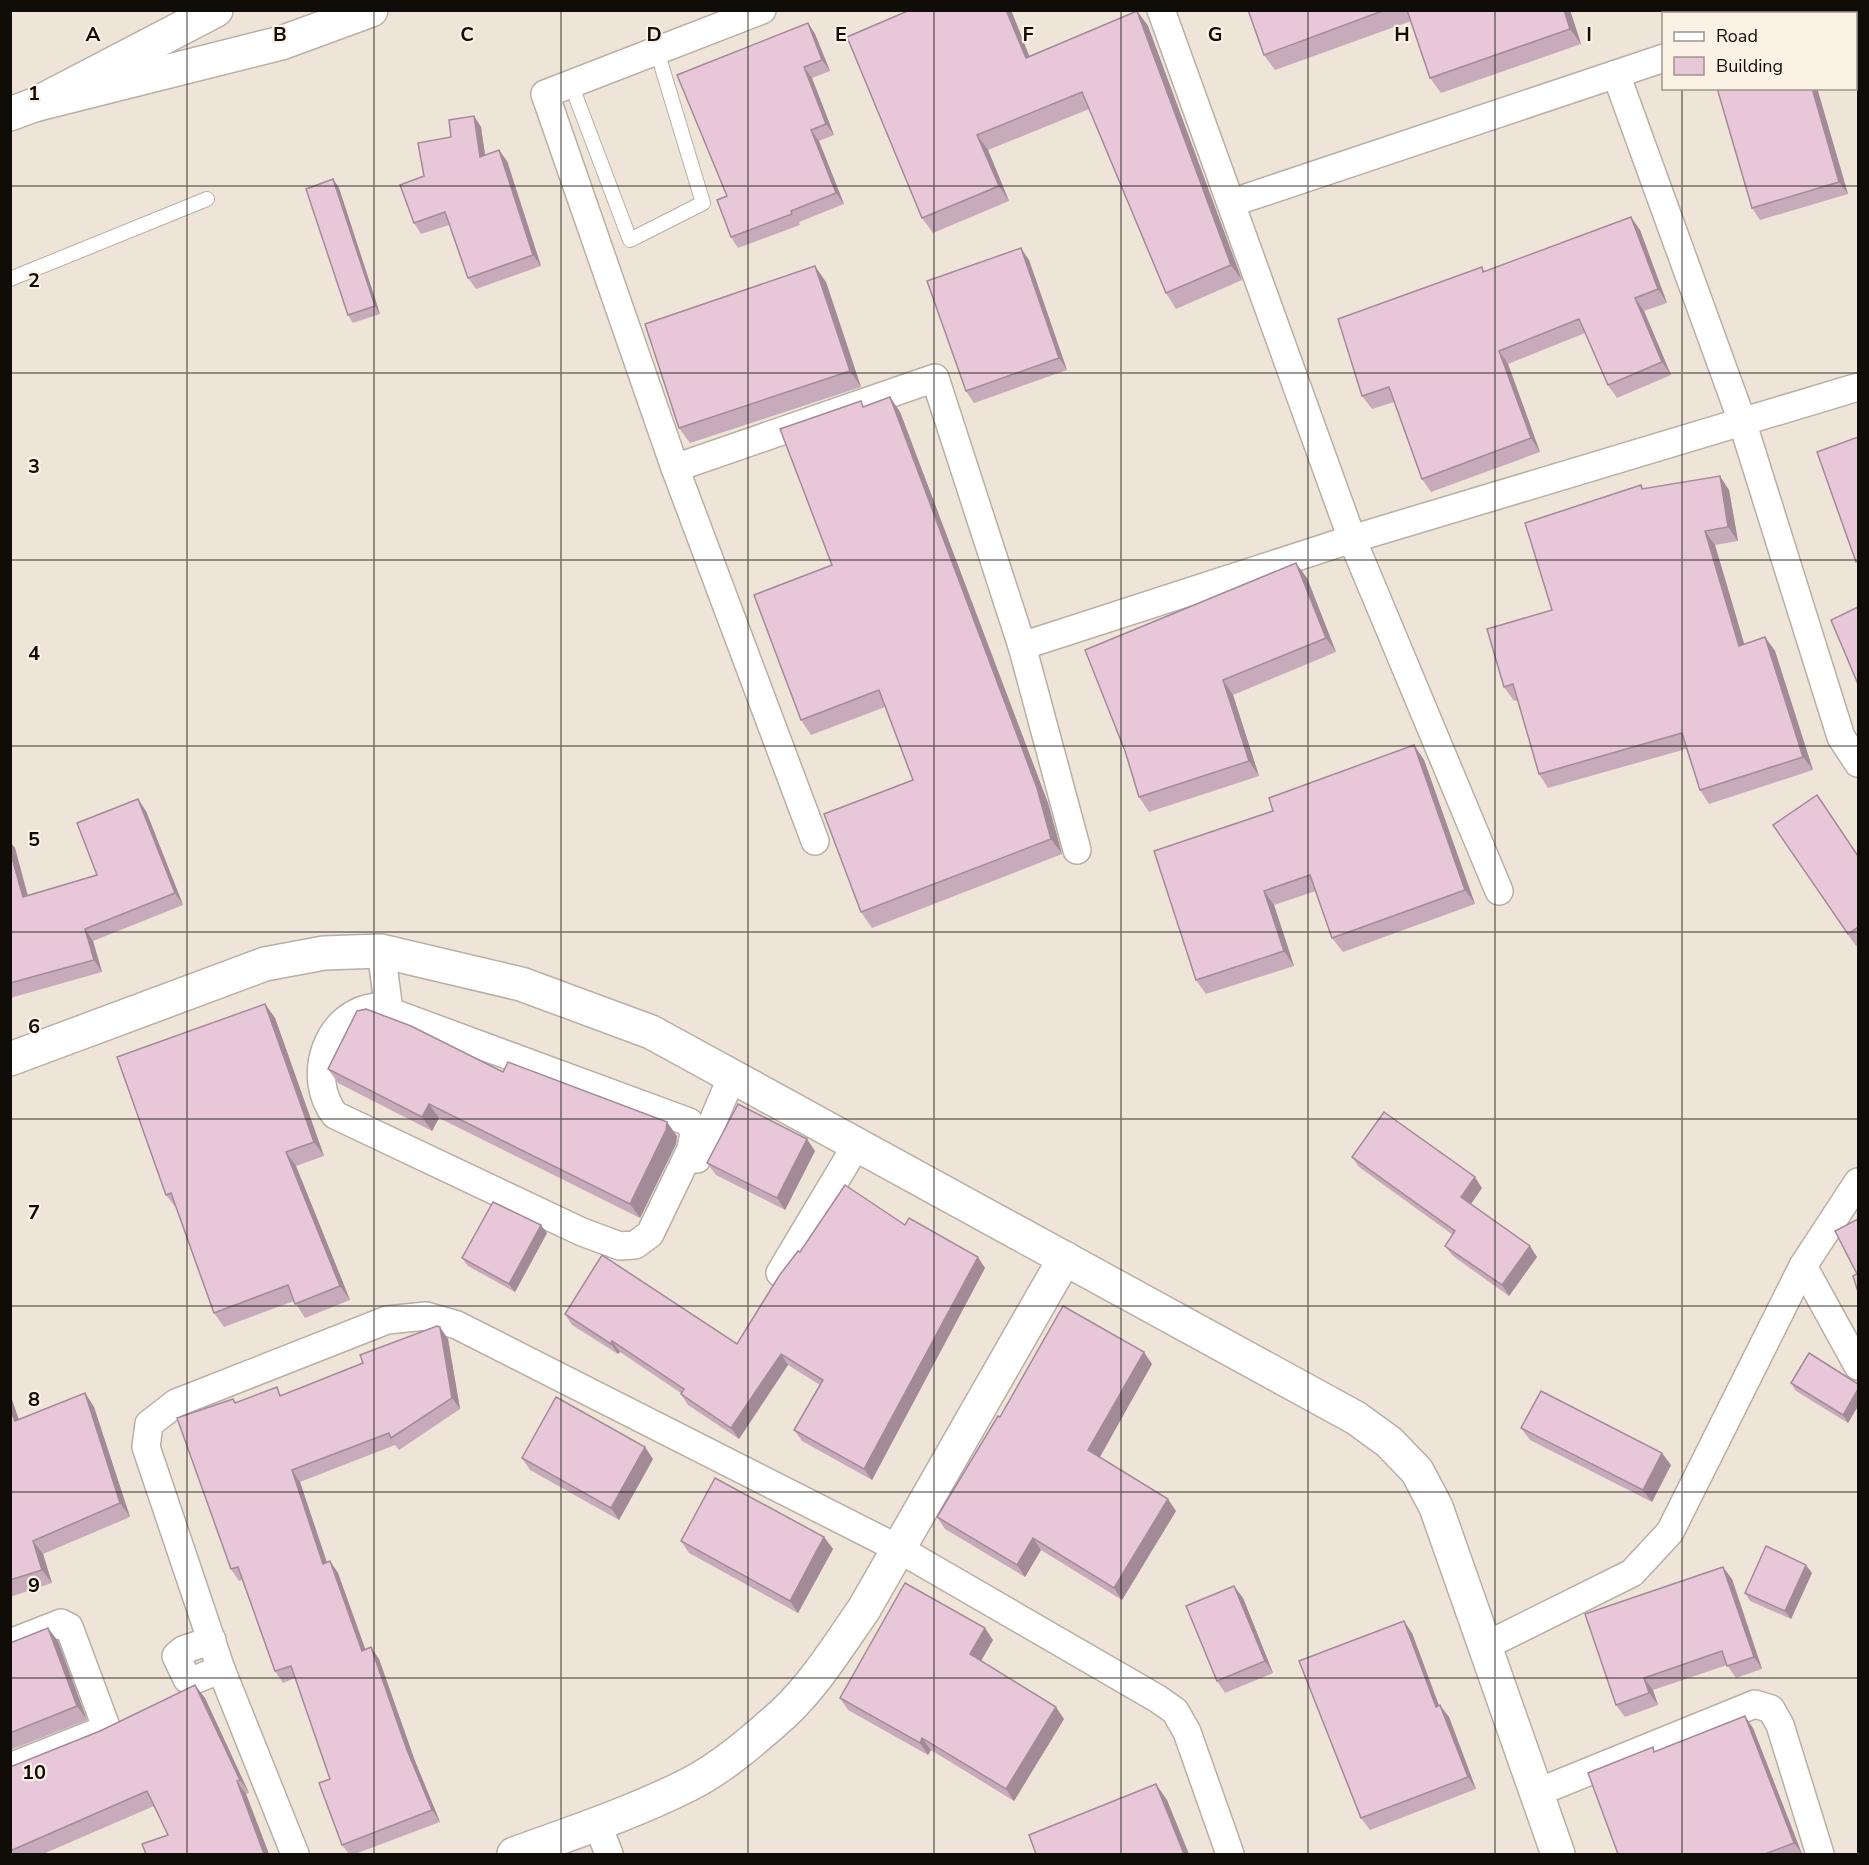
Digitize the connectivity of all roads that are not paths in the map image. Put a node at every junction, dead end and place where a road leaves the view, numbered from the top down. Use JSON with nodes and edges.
{"nodes":[{"id":1,"x":216,"y":10,"type":"edge"},
{"id":2,"x":371,"y":10,"type":"edge"},
{"id":3,"x":762,"y":10,"type":"edge"},
{"id":4,"x":1161,"y":10,"type":"edge"},
{"id":5,"x":657,"y":51,"type":"junction"},
{"id":6,"x":1662,"y":59,"type":"edge"},
{"id":7,"x":1616,"y":74,"type":"junction"},
{"id":8,"x":571,"y":84,"type":"junction"},
{"id":9,"x":22,"y":109,"type":"edge"},
{"id":10,"x":207,"y":199,"type":"dead end"},
{"id":11,"x":1231,"y":203,"type":"junction"},
{"id":12,"x":10,"y":279,"type":"edge"},
{"id":13,"x":1858,"y":387,"type":"edge"},
{"id":14,"x":1742,"y":422,"type":"junction"},
{"id":15,"x":675,"y":468,"type":"junction"},
{"id":16,"x":1352,"y":539,"type":"junction"},
{"id":17,"x":1022,"y":646,"type":"junction"},
{"id":18,"x":1858,"y":763,"type":"edge"},
{"id":19,"x":815,"y":841,"type":"dead end"},
{"id":20,"x":1077,"y":850,"type":"dead end"},
{"id":21,"x":1499,"y":891,"type":"dead end"},
{"id":22,"x":381,"y":951,"type":"junction"},
{"id":23,"x":389,"y":1010,"type":"junction"},
{"id":24,"x":10,"y":1059,"type":"edge"},
{"id":25,"x":732,"y":1076,"type":"junction"},
{"id":26,"x":856,"y":1144,"type":"junction"},
{"id":27,"x":687,"y":1182,"type":"dead end"},
{"id":28,"x":1858,"y":1182,"type":"edge"},
{"id":29,"x":1065,"y":1258,"type":"junction"},
{"id":30,"x":1803,"y":1266,"type":"junction"},
{"id":31,"x":780,"y":1273,"type":"edge"},
{"id":32,"x":1858,"y":1366,"type":"edge"},
{"id":33,"x":898,"y":1549,"type":"junction"},
{"id":34,"x":212,"y":1640,"type":"junction"},
{"id":35,"x":10,"y":1643,"type":"edge"},
{"id":36,"x":1485,"y":1646,"type":"junction"},
{"id":37,"x":221,"y":1669,"type":"junction"},
{"id":38,"x":10,"y":1767,"type":"edge"},
{"id":39,"x":1536,"y":1793,"type":"junction"},
{"id":40,"x":597,"y":1823,"type":"junction"},
{"id":41,"x":295,"y":1854,"type":"edge"},
{"id":42,"x":514,"y":1854,"type":"edge"},
{"id":43,"x":609,"y":1854,"type":"edge"},
{"id":44,"x":1230,"y":1854,"type":"edge"},
{"id":45,"x":1558,"y":1854,"type":"edge"},
{"id":46,"x":1820,"y":1854,"type":"edge"}],
"edges":[{"from":1,"to":9,"type":"main road"},
{"from":2,"to":9,"type":"main road"},
{"from":3,"to":5,"type":"street"},
{"from":4,"to":11,"type":"street"},
{"from":5,"to":8,"type":"street"},
{"from":5,"to":8,"type":"lane"},
{"from":6,"to":7,"type":"street"},
{"from":7,"to":11,"type":"street"},
{"from":7,"to":14,"type":"street"},
{"from":8,"to":15,"type":"street"},
{"from":10,"to":12,"type":"lane"},
{"from":11,"to":16,"type":"street"},
{"from":13,"to":14,"type":"street"},
{"from":14,"to":16,"type":"street"},
{"from":14,"to":18,"type":"street"},
{"from":15,"to":17,"type":"street"},
{"from":15,"to":19,"type":"street"},
{"from":16,"to":17,"type":"street"},
{"from":16,"to":21,"type":"street"},
{"from":17,"to":20,"type":"street"},
{"from":22,"to":23,"type":"street"},
{"from":22,"to":24,"type":"main road"},
{"from":22,"to":25,"type":"main road"},
{"from":23,"to":23,"type":"street"},
{"from":25,"to":26,"type":"main road"},
{"from":25,"to":27,"type":"street"},
{"from":26,"to":29,"type":"main road"},
{"from":26,"to":31,"type":"street"},
{"from":28,"to":30,"type":"street"},
{"from":29,"to":33,"type":"main road"},
{"from":29,"to":36,"type":"main road"},
{"from":30,"to":32,"type":"street"},
{"from":30,"to":36,"type":"street"},
{"from":33,"to":34,"type":"street"},
{"from":33,"to":40,"type":"main road"},
{"from":33,"to":44,"type":"street"},
{"from":34,"to":37,"type":"street"},
{"from":34,"to":37,"type":"street"},
{"from":35,"to":38,"type":"street"},
{"from":36,"to":39,"type":"main road"},
{"from":37,"to":41,"type":"street"},
{"from":39,"to":45,"type":"main road"},
{"from":39,"to":46,"type":"street"},
{"from":40,"to":42,"type":"main road"},
{"from":40,"to":43,"type":"street"}]}
